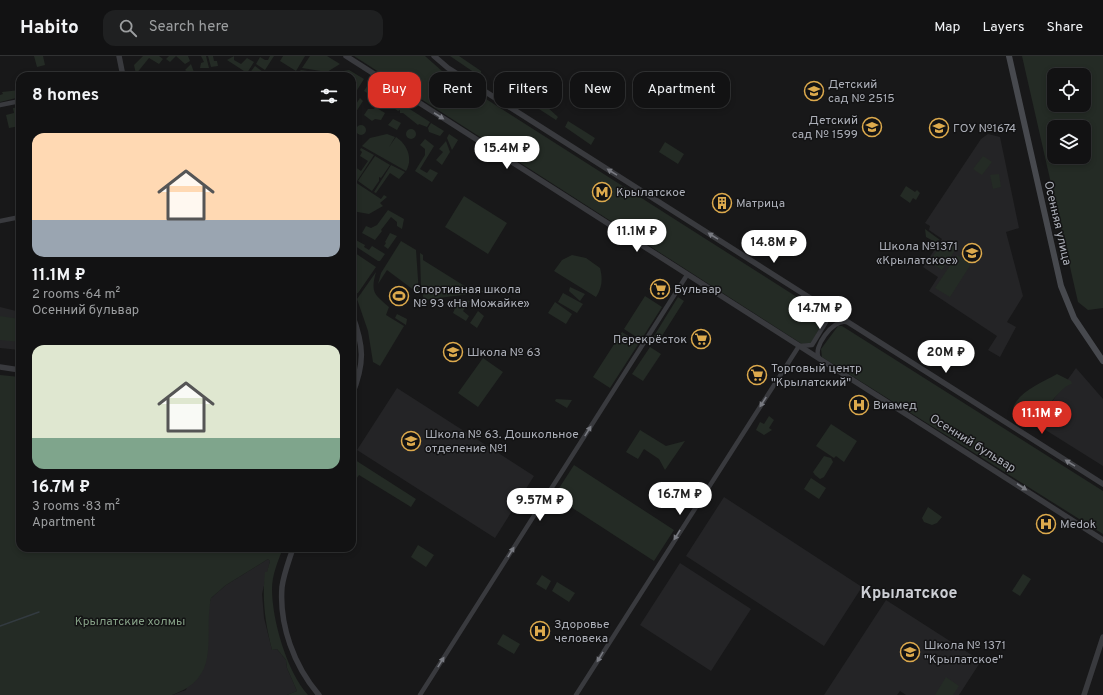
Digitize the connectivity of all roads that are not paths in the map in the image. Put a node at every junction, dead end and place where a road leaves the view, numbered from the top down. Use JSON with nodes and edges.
{"nodes":[{"id":1,"x":119,"y":56,"type":"edge"},
{"id":2,"x":346,"y":56,"type":"edge"},
{"id":3,"x":434,"y":56,"type":"edge"},
{"id":4,"x":1009,"y":56,"type":"edge"},
{"id":5,"x":122,"y":72,"type":"edge"},
{"id":6,"x":16,"y":102,"type":"edge"},
{"id":7,"x":0,"y":105,"type":"edge"},
{"id":8,"x":16,"y":218,"type":"edge"},
{"id":9,"x":0,"y":222,"type":"edge"},
{"id":10,"x":688,"y":275,"type":"junction"},
{"id":11,"x":820,"y":304,"type":"junction"},
{"id":12,"x":852,"y":324,"type":"junction"},
{"id":13,"x":356,"y":325,"type":"edge"},
{"id":14,"x":799,"y":346,"type":"junction"},
{"id":15,"x":822,"y":360,"type":"junction"},
{"id":16,"x":1103,"y":361,"type":"edge"},
{"id":17,"x":0,"y":367,"type":"edge"},
{"id":18,"x":16,"y":369,"type":"edge"},
{"id":19,"x":356,"y":385,"type":"edge"},
{"id":20,"x":1103,"y":484,"type":"edge"},
{"id":21,"x":1103,"y":540,"type":"edge"},
{"id":22,"x":292,"y":552,"type":"edge"},
{"id":23,"x":1103,"y":637,"type":"edge"},
{"id":24,"x":319,"y":695,"type":"edge"},
{"id":25,"x":420,"y":695,"type":"edge"},
{"id":26,"x":576,"y":695,"type":"edge"},
{"id":27,"x":1084,"y":695,"type":"edge"}],
"edges":[{"from":1,"to":5,"type":"street"},
{"from":2,"to":10,"type":"street","name":"Осенний бульвар","one_way":true},
{"from":11,"to":3,"type":"street","one_way":true},
{"from":4,"to":16,"type":"main road","name":"Осенняя улица"},
{"from":6,"to":7,"type":"street"},
{"from":8,"to":9,"type":"street"},
{"from":10,"to":14,"type":"street","name":"Осенний бульвар"},
{"from":25,"to":10,"type":"street","one_way":true},
{"from":11,"to":12,"type":"street"},
{"from":11,"to":14,"type":"street"},
{"from":12,"to":15,"type":"street"},
{"from":20,"to":12,"type":"street","one_way":true},
{"from":13,"to":19,"type":"street"},
{"from":14,"to":15,"type":"street","name":"Осенний бульвар"},
{"from":14,"to":26,"type":"street","one_way":true},
{"from":15,"to":21,"type":"street","name":"Осенний бульвар","one_way":true},
{"from":17,"to":18,"type":"street"},
{"from":22,"to":24,"type":"street"},
{"from":23,"to":27,"type":"street"}]}
